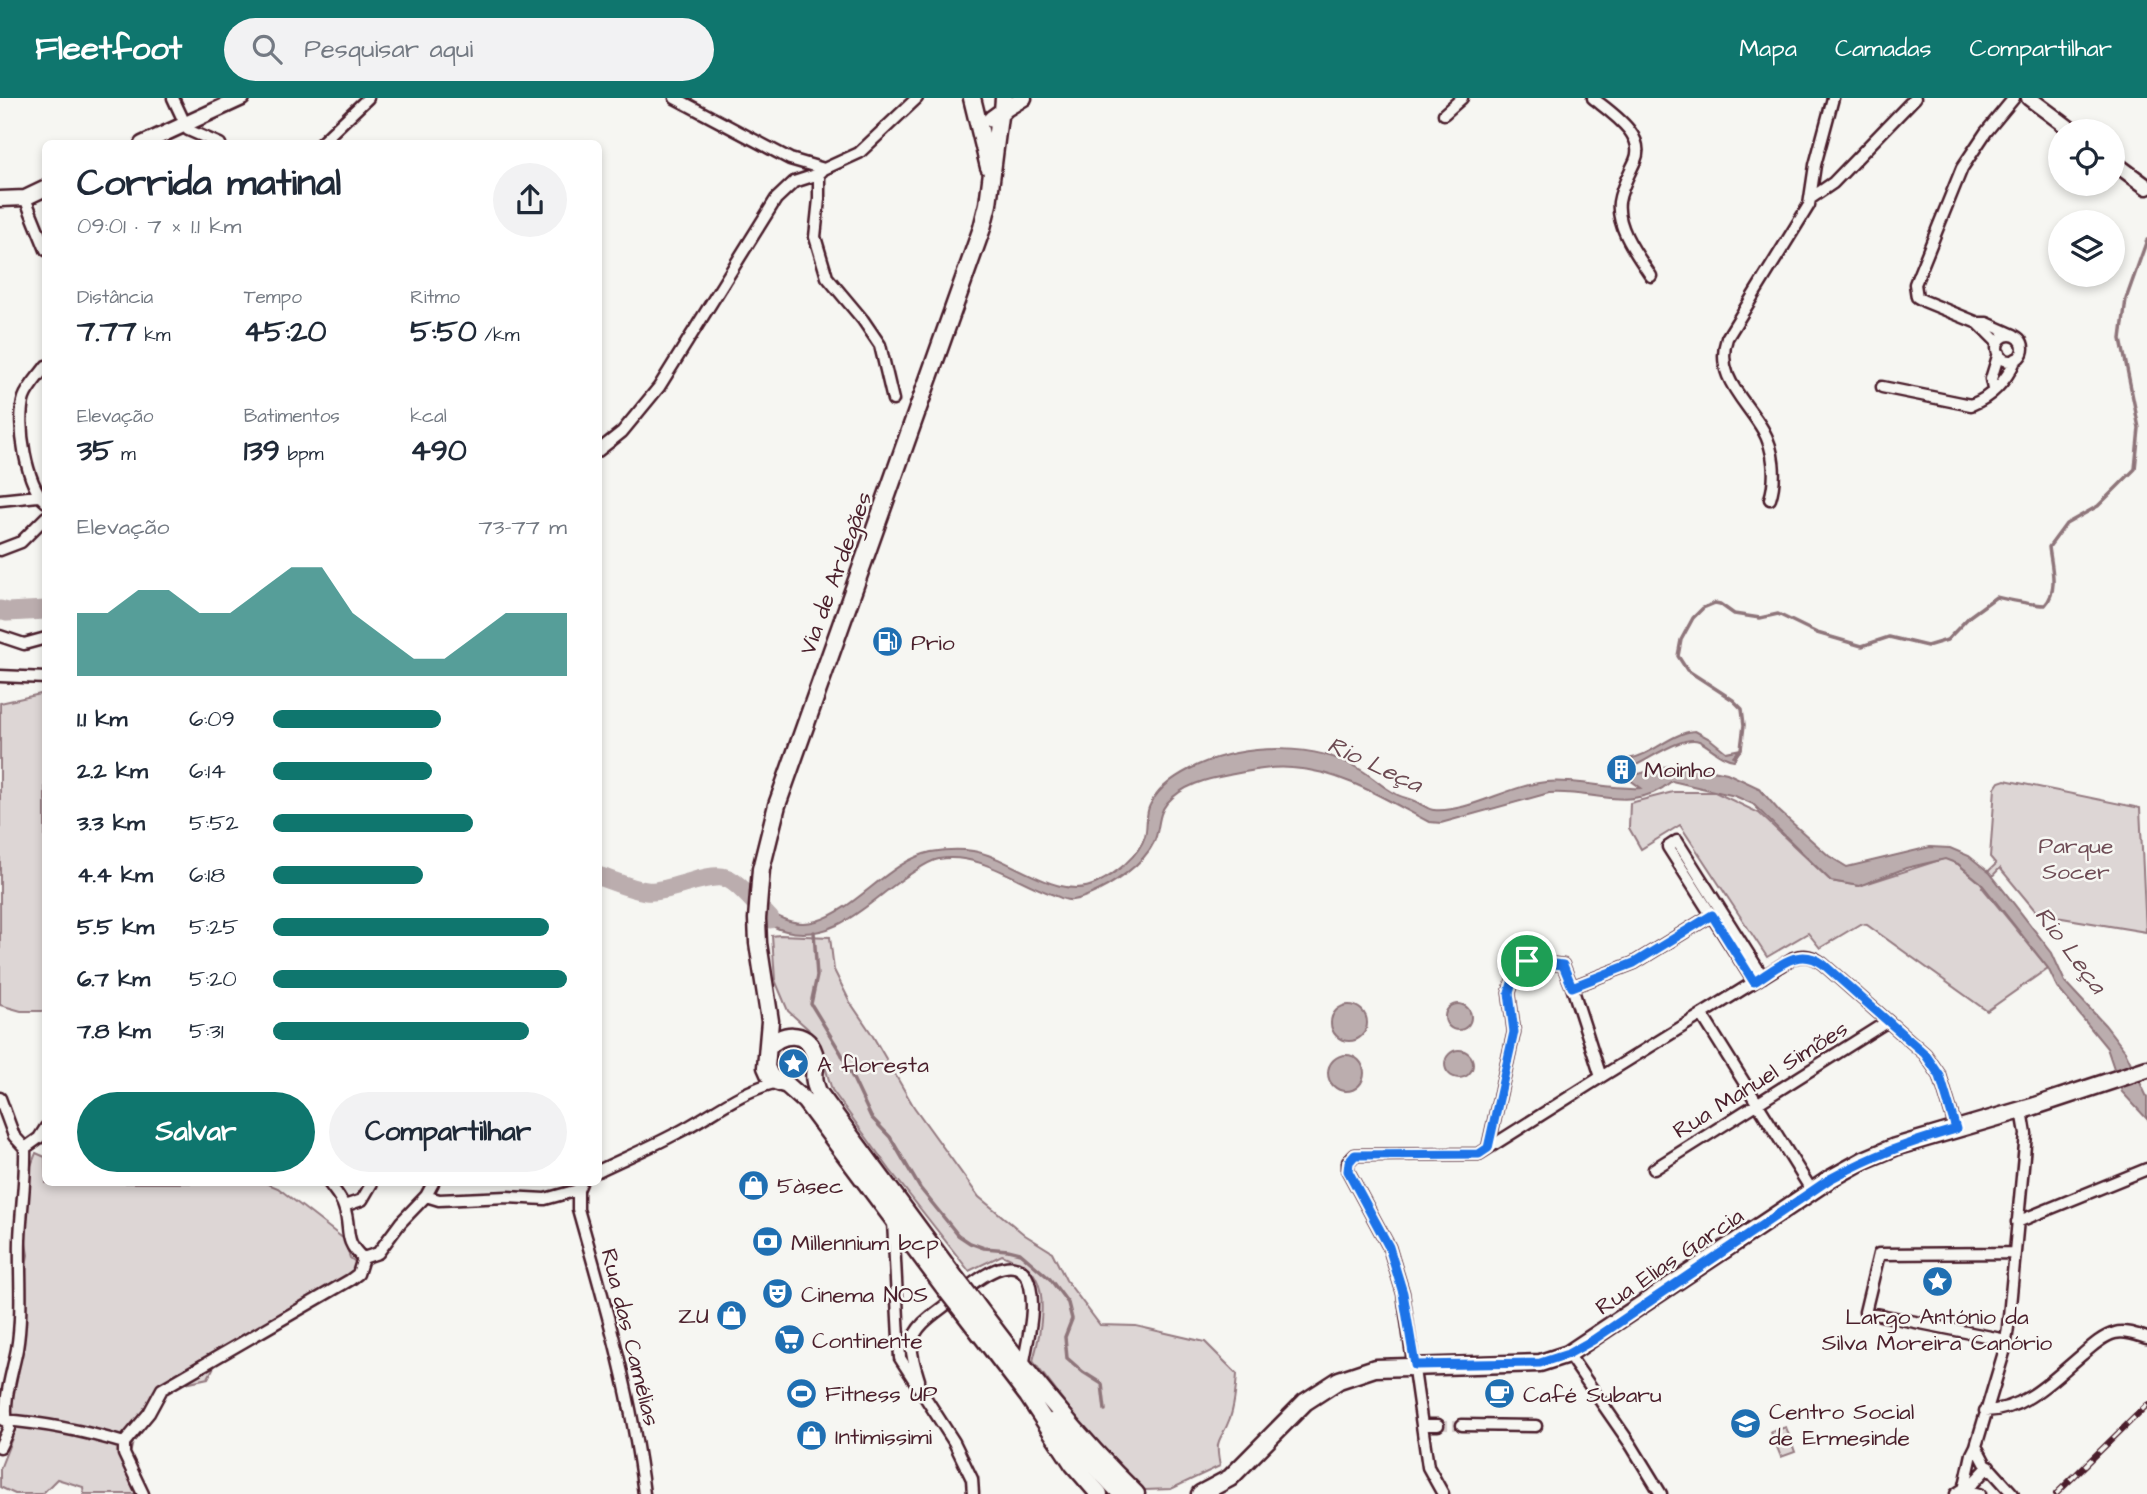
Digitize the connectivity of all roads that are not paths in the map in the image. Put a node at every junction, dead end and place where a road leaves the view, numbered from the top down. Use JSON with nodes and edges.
{"nodes":[{"id":1,"x":173,"y":98,"type":"edge"},
{"id":2,"x":242,"y":98,"type":"edge"},
{"id":3,"x":368,"y":98,"type":"edge"},
{"id":4,"x":675,"y":98,"type":"edge"},
{"id":5,"x":917,"y":98,"type":"edge"},
{"id":6,"x":1024,"y":98,"type":"edge"},
{"id":7,"x":1462,"y":98,"type":"edge"},
{"id":8,"x":1593,"y":98,"type":"edge"},
{"id":9,"x":1833,"y":98,"type":"edge"},
{"id":10,"x":1915,"y":98,"type":"edge"},
{"id":11,"x":2014,"y":98,"type":"edge"},
{"id":12,"x":2029,"y":98,"type":"edge"},
{"id":13,"x":973,"y":103,"type":"edge"},
{"id":14,"x":1002,"y":108,"type":"edge"},
{"id":15,"x":1444,"y":114,"type":"dead end"},
{"id":16,"x":2057,"y":119,"type":"edge"},
{"id":17,"x":185,"y":124,"type":"junction"},
{"id":18,"x":151,"y":140,"type":"edge"},
{"id":19,"x":211,"y":140,"type":"edge"},
{"id":20,"x":324,"y":140,"type":"edge"},
{"id":21,"x":2125,"y":170,"type":"edge"},
{"id":22,"x":822,"y":171,"type":"junction"},
{"id":23,"x":992,"y":180,"type":"junction"},
{"id":24,"x":2147,"y":187,"type":"edge"},
{"id":25,"x":42,"y":190,"type":"edge"},
{"id":26,"x":25,"y":198,"type":"junction"},
{"id":27,"x":1811,"y":198,"type":"junction"},
{"id":28,"x":0,"y":199,"type":"edge"},
{"id":29,"x":42,"y":240,"type":"edge"},
{"id":30,"x":1651,"y":276,"type":"dead end"},
{"id":31,"x":1978,"y":323,"type":"junction"},
{"id":32,"x":2014,"y":335,"type":"junction"},
{"id":33,"x":1998,"y":348,"type":"junction"},
{"id":34,"x":2016,"y":359,"type":"junction"},
{"id":35,"x":42,"y":372,"type":"edge"},
{"id":36,"x":1882,"y":387,"type":"dead end"},
{"id":37,"x":1993,"y":389,"type":"junction"},
{"id":38,"x":893,"y":400,"type":"dead end"},
{"id":39,"x":602,"y":448,"type":"edge"},
{"id":40,"x":42,"y":499,"type":"edge"},
{"id":41,"x":1770,"y":499,"type":"dead end"},
{"id":42,"x":0,"y":500,"type":"edge"},
{"id":43,"x":42,"y":521,"type":"edge"},
{"id":44,"x":0,"y":550,"type":"edge"},
{"id":45,"x":0,"y":636,"type":"edge"},
{"id":46,"x":42,"y":639,"type":"edge"},
{"id":47,"x":42,"y":670,"type":"edge"},
{"id":48,"x":0,"y":676,"type":"edge"},
{"id":49,"x":31,"y":677,"type":"junction"},
{"id":50,"x":42,"y":678,"type":"edge"},
{"id":51,"x":1712,"y":915,"type":"junction"},
{"id":52,"x":1758,"y":979,"type":"junction"},
{"id":53,"x":1572,"y":987,"type":"junction"},
{"id":54,"x":765,"y":988,"type":"junction"},
{"id":55,"x":1702,"y":1015,"type":"junction"},
{"id":56,"x":1888,"y":1021,"type":"junction"},
{"id":57,"x":792,"y":1035,"type":"junction"},
{"id":58,"x":768,"y":1048,"type":"junction"},
{"id":59,"x":2147,"y":1069,"type":"edge"},
{"id":60,"x":812,"y":1072,"type":"junction"},
{"id":61,"x":1601,"y":1077,"type":"junction"},
{"id":62,"x":783,"y":1084,"type":"junction"},
{"id":63,"x":0,"y":1098,"type":"edge"},
{"id":64,"x":1758,"y":1104,"type":"junction"},
{"id":65,"x":2022,"y":1110,"type":"junction"},
{"id":66,"x":1956,"y":1129,"type":"junction"},
{"id":67,"x":42,"y":1132,"type":"edge"},
{"id":68,"x":25,"y":1148,"type":"junction"},
{"id":69,"x":1488,"y":1148,"type":"junction"},
{"id":70,"x":602,"y":1169,"type":"edge"},
{"id":71,"x":1654,"y":1169,"type":"dead end"},
{"id":72,"x":2147,"y":1169,"type":"edge"},
{"id":73,"x":331,"y":1186,"type":"edge"},
{"id":74,"x":370,"y":1186,"type":"edge"},
{"id":75,"x":431,"y":1186,"type":"edge"},
{"id":76,"x":580,"y":1186,"type":"edge"},
{"id":77,"x":1812,"y":1191,"type":"junction"},
{"id":78,"x":426,"y":1195,"type":"junction"},
{"id":79,"x":344,"y":1206,"type":"junction"},
{"id":80,"x":892,"y":1218,"type":"junction"},
{"id":81,"x":2017,"y":1222,"type":"junction"},
{"id":82,"x":2014,"y":1253,"type":"junction"},
{"id":83,"x":363,"y":1258,"type":"junction"},
{"id":84,"x":950,"y":1283,"type":"junction"},
{"id":85,"x":968,"y":1306,"type":"junction"},
{"id":86,"x":2147,"y":1338,"type":"edge"},
{"id":87,"x":2006,"y":1340,"type":"junction"},
{"id":88,"x":1568,"y":1354,"type":"junction"},
{"id":89,"x":1415,"y":1365,"type":"junction"},
{"id":90,"x":1023,"y":1367,"type":"junction"},
{"id":91,"x":921,"y":1388,"type":"junction"},
{"id":92,"x":1031,"y":1389,"type":"junction"},
{"id":93,"x":1985,"y":1411,"type":"junction"},
{"id":94,"x":3,"y":1420,"type":"junction"},
{"id":95,"x":1423,"y":1425,"type":"junction"},
{"id":96,"x":1438,"y":1425,"type":"tunnel mouth"},
{"id":97,"x":1462,"y":1425,"type":"tunnel mouth"},
{"id":98,"x":1536,"y":1426,"type":"dead end"},
{"id":99,"x":124,"y":1443,"type":"junction"},
{"id":100,"x":1976,"y":1446,"type":"junction"},
{"id":101,"x":0,"y":1447,"type":"edge"},
{"id":102,"x":1987,"y":1464,"type":"junction"},
{"id":103,"x":1969,"y":1472,"type":"junction"},
{"id":104,"x":1228,"y":1486,"type":"edge"},
{"id":105,"x":1960,"y":1492,"type":"edge"},
{"id":106,"x":143,"y":1494,"type":"edge"},
{"id":107,"x":644,"y":1494,"type":"edge"},
{"id":108,"x":973,"y":1494,"type":"edge"},
{"id":109,"x":1099,"y":1494,"type":"edge"},
{"id":110,"x":1120,"y":1494,"type":"edge"},
{"id":111,"x":1136,"y":1494,"type":"edge"},
{"id":112,"x":1200,"y":1494,"type":"edge"},
{"id":113,"x":1443,"y":1494,"type":"edge"},
{"id":114,"x":1661,"y":1494,"type":"edge"},
{"id":115,"x":1980,"y":1494,"type":"edge"},
{"id":116,"x":2013,"y":1494,"type":"edge"}],
"edges":[{"from":1,"to":17,"type":"street"},
{"from":2,"to":17,"type":"street"},
{"from":3,"to":20,"type":"street"},
{"from":4,"to":22,"type":"street"},
{"from":5,"to":22,"type":"street"},
{"from":6,"to":14,"type":"street"},
{"from":7,"to":15,"type":"street"},
{"from":8,"to":30,"type":"street"},
{"from":9,"to":27,"type":"street"},
{"from":10,"to":27,"type":"street"},
{"from":11,"to":31,"type":"street"},
{"from":12,"to":16,"type":"street"},
{"from":13,"to":14,"type":"main road"},
{"from":13,"to":23,"type":"main road","name":"Via de Ardegães"},
{"from":14,"to":23,"type":"main road","name":"Via de Ardegães"},
{"from":17,"to":18,"type":"street"},
{"from":17,"to":19,"type":"street"},
{"from":21,"to":24,"type":"street"},
{"from":22,"to":38,"type":"street"},
{"from":22,"to":39,"type":"street"},
{"from":23,"to":54,"type":"main road","name":"Via de Ardegães"},
{"from":25,"to":26,"type":"street"},
{"from":26,"to":28,"type":"street"},
{"from":26,"to":29,"type":"street"},
{"from":27,"to":41,"type":"street"},
{"from":31,"to":32,"type":"street"},
{"from":31,"to":33,"type":"street"},
{"from":32,"to":33,"type":"street"},
{"from":32,"to":34,"type":"street"},
{"from":33,"to":34,"type":"street"},
{"from":33,"to":37,"type":"street"},
{"from":34,"to":37,"type":"street"},
{"from":35,"to":40,"type":"street"},
{"from":36,"to":37,"type":"street"},
{"from":40,"to":42,"type":"street"},
{"from":43,"to":44,"type":"street"},
{"from":45,"to":46,"type":"street"},
{"from":47,"to":49,"type":"street"},
{"from":48,"to":49,"type":"street"},
{"from":49,"to":50,"type":"street"},
{"from":51,"to":52,"type":"street"},
{"from":51,"to":52,"type":"street"},
{"from":51,"to":53,"type":"street"},
{"from":52,"to":55,"type":"street"},
{"from":52,"to":56,"type":"street"},
{"from":53,"to":61,"type":"street"},
{"from":53,"to":69,"type":"street"},
{"from":54,"to":57,"type":"main road","name":"Via de Ardegães"},
{"from":54,"to":58,"type":"main road","name":"Via de Ardegães"},
{"from":55,"to":61,"type":"street"},
{"from":55,"to":64,"type":"street"},
{"from":56,"to":64,"type":"street","name":"Rua Manuel Simões"},
{"from":56,"to":66,"type":"street"},
{"from":57,"to":58,"type":"main road"},
{"from":57,"to":60,"type":"main road","name":"Via de Ardegães"},
{"from":58,"to":62,"type":"main road","name":"Via de Ardegães"},
{"from":59,"to":65,"type":"main road","name":"Rua Elias Garcia"},
{"from":60,"to":62,"type":"main road"},
{"from":60,"to":84,"type":"main road","name":"Via de Ardegães"},
{"from":61,"to":69,"type":"street"},
{"from":62,"to":70,"type":"street"},
{"from":62,"to":80,"type":"main road","name":"Via de Ardegães"},
{"from":63,"to":68,"type":"street"},
{"from":64,"to":71,"type":"street","name":"Rua Manuel Simões"},
{"from":64,"to":77,"type":"street"},
{"from":65,"to":66,"type":"main road","name":"Rua Elias Garcia"},
{"from":65,"to":81,"type":"street"},
{"from":66,"to":77,"type":"main road","name":"Rua Elias Garcia"},
{"from":67,"to":68,"type":"street"},
{"from":68,"to":94,"type":"street"},
{"from":69,"to":89,"type":"street"},
{"from":72,"to":81,"type":"street"},
{"from":73,"to":79,"type":"street"},
{"from":74,"to":79,"type":"street"},
{"from":75,"to":78,"type":"street"},
{"from":76,"to":78,"type":"street"},
{"from":76,"to":107,"type":"street","name":"Rua das Camélias"},
{"from":77,"to":88,"type":"main road","name":"Rua Elias Garcia"},
{"from":78,"to":83,"type":"street"},
{"from":79,"to":83,"type":"street"},
{"from":80,"to":84,"type":"main road","name":"Via de Ardegães"},
{"from":80,"to":91,"type":"street"},
{"from":81,"to":82,"type":"street"},
{"from":82,"to":87,"type":"street"},
{"from":82,"to":87,"type":"street"},
{"from":83,"to":99,"type":"street"},
{"from":84,"to":85,"type":"main road","name":"Via de Ardegães","bridge":true},
{"from":85,"to":90,"type":"main road","name":"Via de Ardegães"},
{"from":85,"to":92,"type":"main road","name":"Via de Ardegães"},
{"from":86,"to":93,"type":"street"},
{"from":87,"to":93,"type":"street"},
{"from":88,"to":89,"type":"main road","name":"Rua Elias Garcia"},
{"from":88,"to":114,"type":"street"},
{"from":89,"to":95,"type":"street"},
{"from":89,"to":104,"type":"main road","name":"Rua Elias Garcia"},
{"from":90,"to":91,"type":"street"},
{"from":90,"to":92,"type":"main road","name":"Via de Ardegães"},
{"from":91,"to":108,"type":"street"},
{"from":92,"to":109,"type":"main road","name":"Via de Ardegães"},
{"from":92,"to":110,"type":"street","name":"Via de Ardegães"},
{"from":92,"to":111,"type":"main road","name":"Via de Ardegães"},
{"from":93,"to":100,"type":"street"},
{"from":94,"to":99,"type":"street"},
{"from":94,"to":101,"type":"street"},
{"from":95,"to":96,"type":"street"},
{"from":95,"to":113,"type":"street"},
{"from":97,"to":98,"type":"street"},
{"from":99,"to":106,"type":"street"},
{"from":100,"to":102,"type":"street"},
{"from":100,"to":103,"type":"street"},
{"from":102,"to":103,"type":"street"},
{"from":102,"to":105,"type":"street"},
{"from":102,"to":116,"type":"street"},
{"from":103,"to":105,"type":"street"},
{"from":104,"to":112,"type":"main road","name":"Rua Elias Garcia"},
{"from":105,"to":115,"type":"street"}]}
